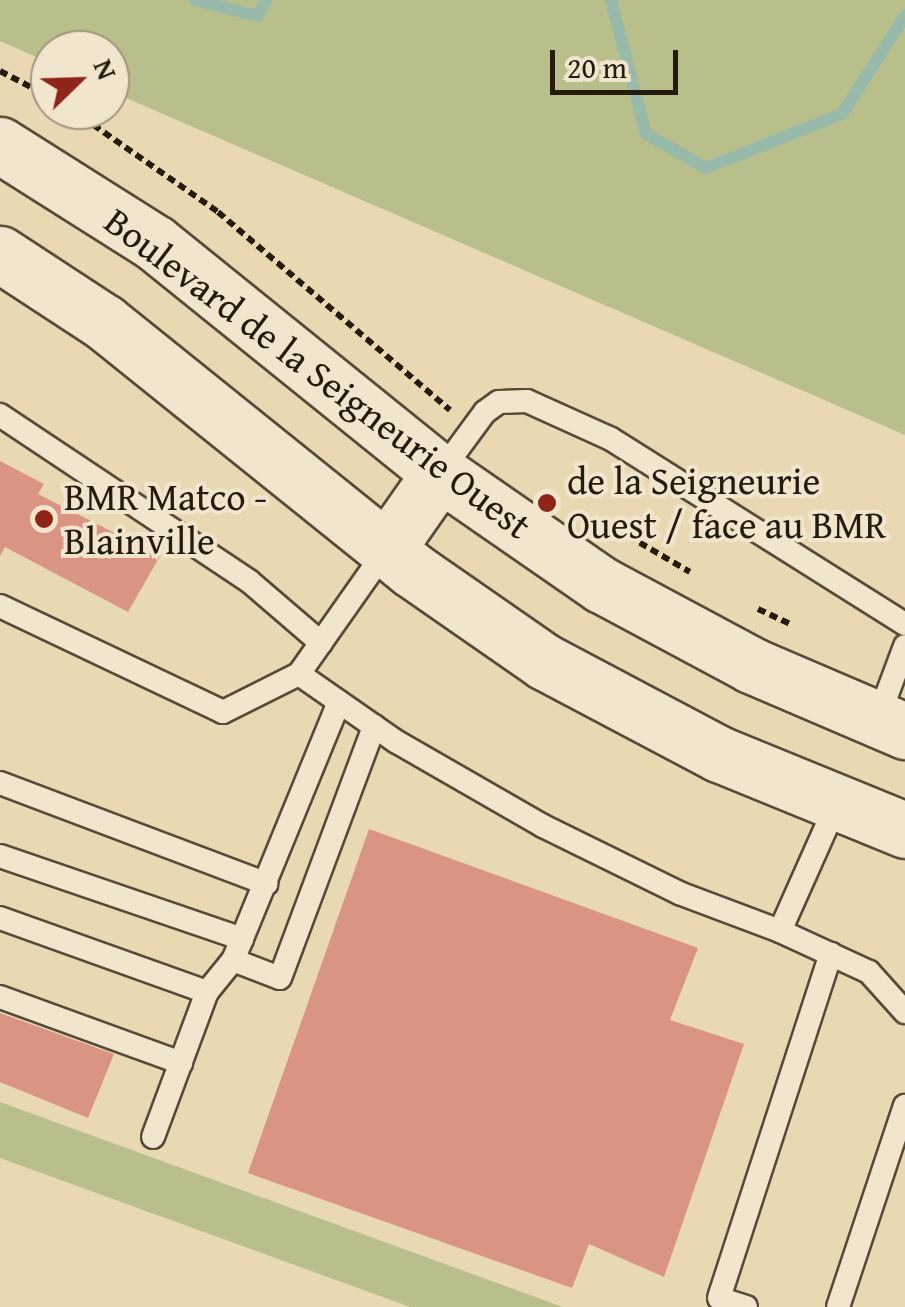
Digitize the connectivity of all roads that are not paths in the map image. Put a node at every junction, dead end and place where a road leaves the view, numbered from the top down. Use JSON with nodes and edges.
{"nodes":[{"id":1,"x":0,"y":146,"type":"edge"},
{"id":2,"x":0,"y":254,"type":"edge"},
{"id":3,"x":0,"y":415,"type":"edge"},
{"id":4,"x":440,"y":473,"type":"junction"},
{"id":5,"x":386,"y":550,"type":"junction"},
{"id":6,"x":0,"y":606,"type":"edge"},
{"id":7,"x":905,"y":624,"type":"edge"},
{"id":8,"x":321,"y":643,"type":"junction"},
{"id":9,"x":905,"y":646,"type":"edge"},
{"id":10,"x":299,"y":674,"type":"junction"},
{"id":11,"x":339,"y":702,"type":"junction"},
{"id":12,"x":374,"y":726,"type":"junction"},
{"id":13,"x":891,"y":726,"type":"edge"},
{"id":14,"x":0,"y":783,"type":"edge"},
{"id":15,"x":836,"y":805,"type":"junction"},
{"id":16,"x":905,"y":830,"type":"edge"},
{"id":17,"x":0,"y":856,"type":"edge"},
{"id":18,"x":267,"y":884,"type":"junction"},
{"id":19,"x":0,"y":918,"type":"edge"},
{"id":20,"x":780,"y":932,"type":"junction"},
{"id":21,"x":238,"y":950,"type":"junction"},
{"id":22,"x":832,"y":954,"type":"junction"},
{"id":23,"x":207,"y":992,"type":"junction"},
{"id":24,"x":0,"y":997,"type":"edge"},
{"id":25,"x":905,"y":1012,"type":"edge"},
{"id":26,"x":181,"y":1063,"type":"junction"},
{"id":27,"x":905,"y":1106,"type":"edge"},
{"id":28,"x":153,"y":1137,"type":"dead end"},
{"id":29,"x":746,"y":1307,"type":"edge"},
{"id":30,"x":838,"y":1307,"type":"edge"}],
"edges":[{"from":1,"to":4,"type":"main road","name":"Boulevard de la Seigneurie Ouest"},
{"from":2,"to":5,"type":"main road"},
{"from":3,"to":8,"type":"lane"},
{"from":4,"to":5,"type":"main road"},
{"from":4,"to":7,"type":"lane"},
{"from":4,"to":13,"type":"main road","name":"Boulevard de la Seigneurie Ouest"},
{"from":5,"to":8,"type":"lane"},
{"from":5,"to":15,"type":"main road"},
{"from":6,"to":10,"type":"lane"},
{"from":8,"to":10,"type":"lane"},
{"from":9,"to":13,"type":"lane"},
{"from":10,"to":11,"type":"lane"},
{"from":11,"to":12,"type":"lane"},
{"from":11,"to":18,"type":"lane"},
{"from":12,"to":20,"type":"lane"},
{"from":12,"to":21,"type":"lane"},
{"from":14,"to":18,"type":"lane"},
{"from":15,"to":16,"type":"main road"},
{"from":15,"to":20,"type":"lane"},
{"from":17,"to":21,"type":"lane"},
{"from":18,"to":21,"type":"lane"},
{"from":19,"to":23,"type":"lane"},
{"from":20,"to":22,"type":"lane"},
{"from":21,"to":23,"type":"lane"},
{"from":22,"to":25,"type":"lane"},
{"from":22,"to":29,"type":"lane"},
{"from":23,"to":26,"type":"lane"},
{"from":24,"to":26,"type":"lane"},
{"from":26,"to":28,"type":"lane"},
{"from":27,"to":30,"type":"lane"}]}
